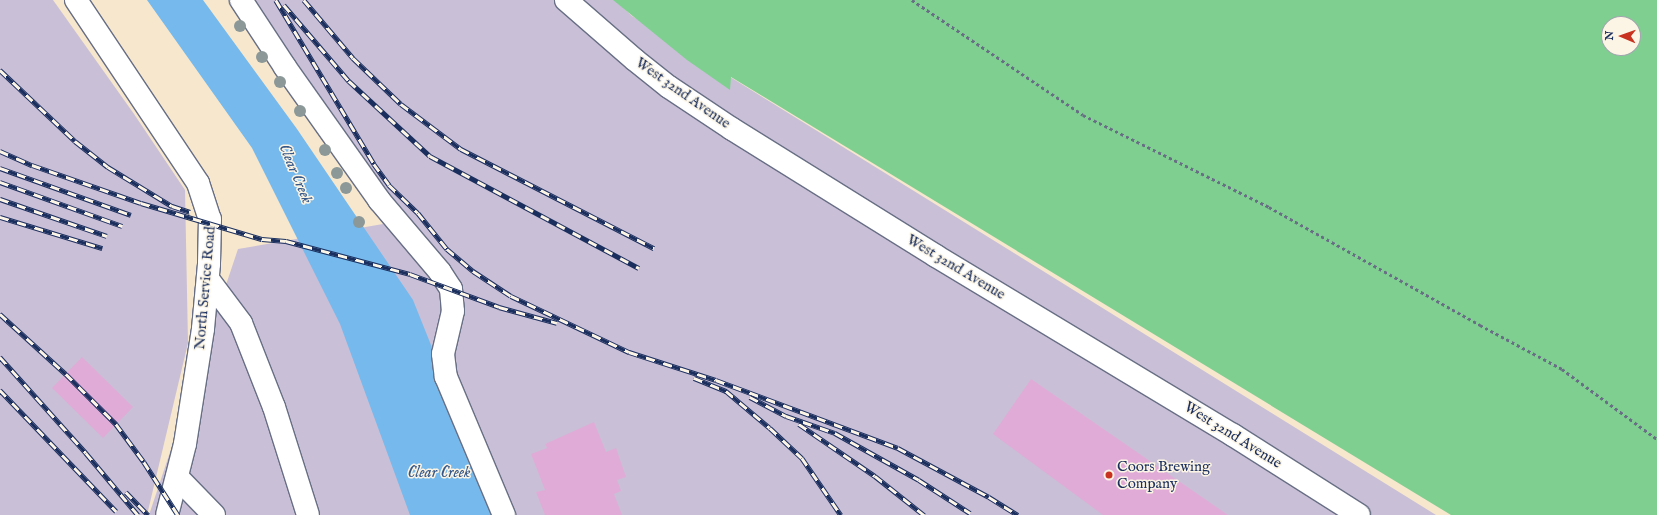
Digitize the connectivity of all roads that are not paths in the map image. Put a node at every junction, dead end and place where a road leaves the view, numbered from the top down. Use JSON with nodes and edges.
{"nodes":[{"id":1,"x":76,"y":0,"type":"edge"},
{"id":2,"x":241,"y":0,"type":"edge"},
{"id":3,"x":566,"y":0,"type":"edge"},
{"id":4,"x":208,"y":279,"type":"junction"},
{"id":5,"x":177,"y":477,"type":"junction"},
{"id":6,"x":168,"y":515,"type":"edge"},
{"id":7,"x":214,"y":515,"type":"edge"},
{"id":8,"x":308,"y":515,"type":"edge"},
{"id":9,"x":504,"y":515,"type":"edge"},
{"id":10,"x":1359,"y":515,"type":"edge"}],
"edges":[{"from":1,"to":4,"type":"street","name":"North Service Road"},
{"from":2,"to":9,"type":"street"},
{"from":3,"to":10,"type":"street","name":"West 32nd Avenue"},
{"from":4,"to":5,"type":"street","name":"North Service Road"},
{"from":4,"to":8,"type":"street"},
{"from":5,"to":6,"type":"street","name":"North Service Road"},
{"from":5,"to":7,"type":"street"}]}
